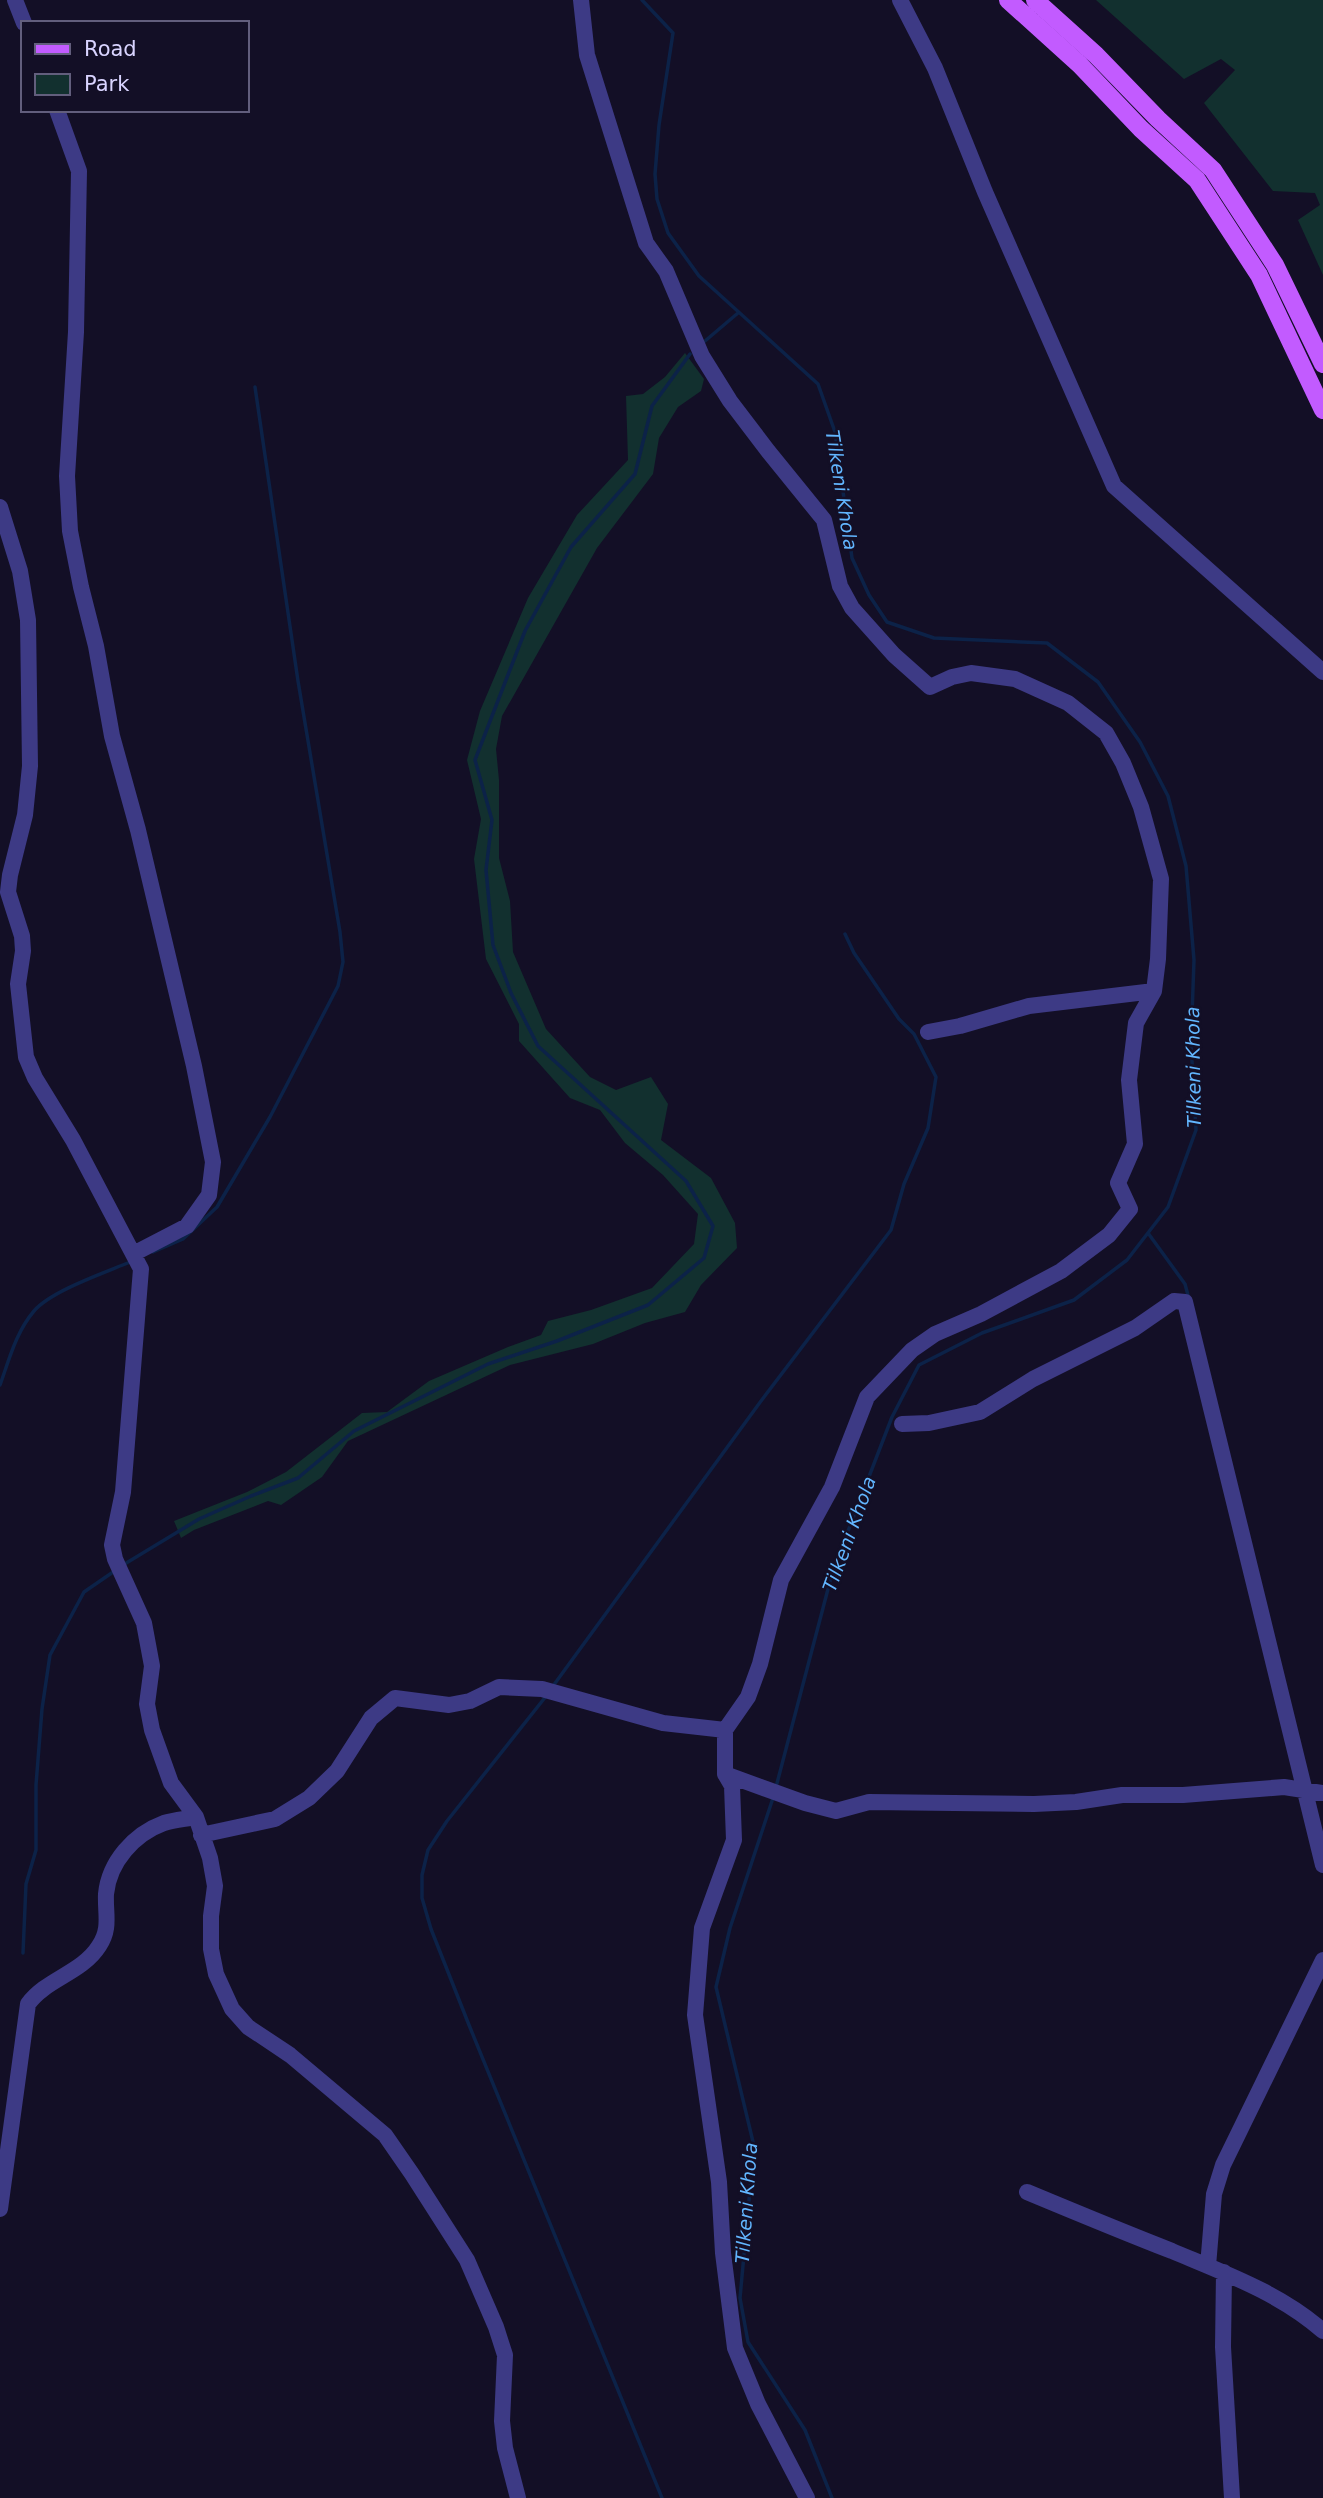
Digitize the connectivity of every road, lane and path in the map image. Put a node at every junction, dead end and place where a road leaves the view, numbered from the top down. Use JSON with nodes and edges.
{"nodes":[{"id":1,"x":15,"y":0,"type":"edge"},
{"id":2,"x":581,"y":0,"type":"edge"},
{"id":3,"x":900,"y":0,"type":"edge"},
{"id":4,"x":1008,"y":0,"type":"edge"},
{"id":5,"x":1035,"y":0,"type":"edge"},
{"id":6,"x":23,"y":21,"type":"edge"},
{"id":7,"x":58,"y":112,"type":"edge"},
{"id":8,"x":1323,"y":364,"type":"edge"},
{"id":9,"x":1323,"y":410,"type":"edge"},
{"id":10,"x":0,"y":508,"type":"edge"},
{"id":11,"x":1323,"y":672,"type":"edge"},
{"id":12,"x":1154,"y":991,"type":"junction"},
{"id":13,"x":928,"y":1032,"type":"dead end"},
{"id":14,"x":138,"y":1261,"type":"junction"},
{"id":15,"x":902,"y":1424,"type":"dead end"},
{"id":16,"x":725,"y":1730,"type":"junction"},
{"id":17,"x":725,"y":1774,"type":"junction"},
{"id":18,"x":1304,"y":1789,"type":"junction"},
{"id":19,"x":1323,"y":1793,"type":"edge"},
{"id":20,"x":196,"y":1817,"type":"junction"},
{"id":21,"x":201,"y":1835,"type":"junction"},
{"id":22,"x":1323,"y":1865,"type":"edge"},
{"id":23,"x":1323,"y":1960,"type":"edge"},
{"id":24,"x":1027,"y":2192,"type":"dead end"},
{"id":25,"x":0,"y":2209,"type":"edge"},
{"id":26,"x":1216,"y":2269,"type":"junction"},
{"id":27,"x":1323,"y":2331,"type":"edge"},
{"id":28,"x":519,"y":2498,"type":"edge"},
{"id":29,"x":807,"y":2498,"type":"edge"},
{"id":30,"x":1232,"y":2498,"type":"edge"}],
"edges":[{"from":1,"to":6,"type":"street"},
{"from":2,"to":12,"type":"street"},
{"from":3,"to":11,"type":"street"},
{"from":4,"to":9,"type":"main road"},
{"from":5,"to":8,"type":"main road"},
{"from":7,"to":14,"type":"street"},
{"from":10,"to":14,"type":"street"},
{"from":12,"to":13,"type":"street"},
{"from":12,"to":16,"type":"street"},
{"from":14,"to":20,"type":"street"},
{"from":15,"to":18,"type":"street"},
{"from":16,"to":17,"type":"street"},
{"from":16,"to":21,"type":"street"},
{"from":17,"to":18,"type":"street"},
{"from":17,"to":29,"type":"street"},
{"from":18,"to":19,"type":"street"},
{"from":18,"to":22,"type":"street"},
{"from":20,"to":21,"type":"street"},
{"from":20,"to":25,"type":"street"},
{"from":21,"to":28,"type":"street"},
{"from":23,"to":26,"type":"street"},
{"from":24,"to":26,"type":"street"},
{"from":26,"to":27,"type":"street"},
{"from":26,"to":30,"type":"street"}]}
